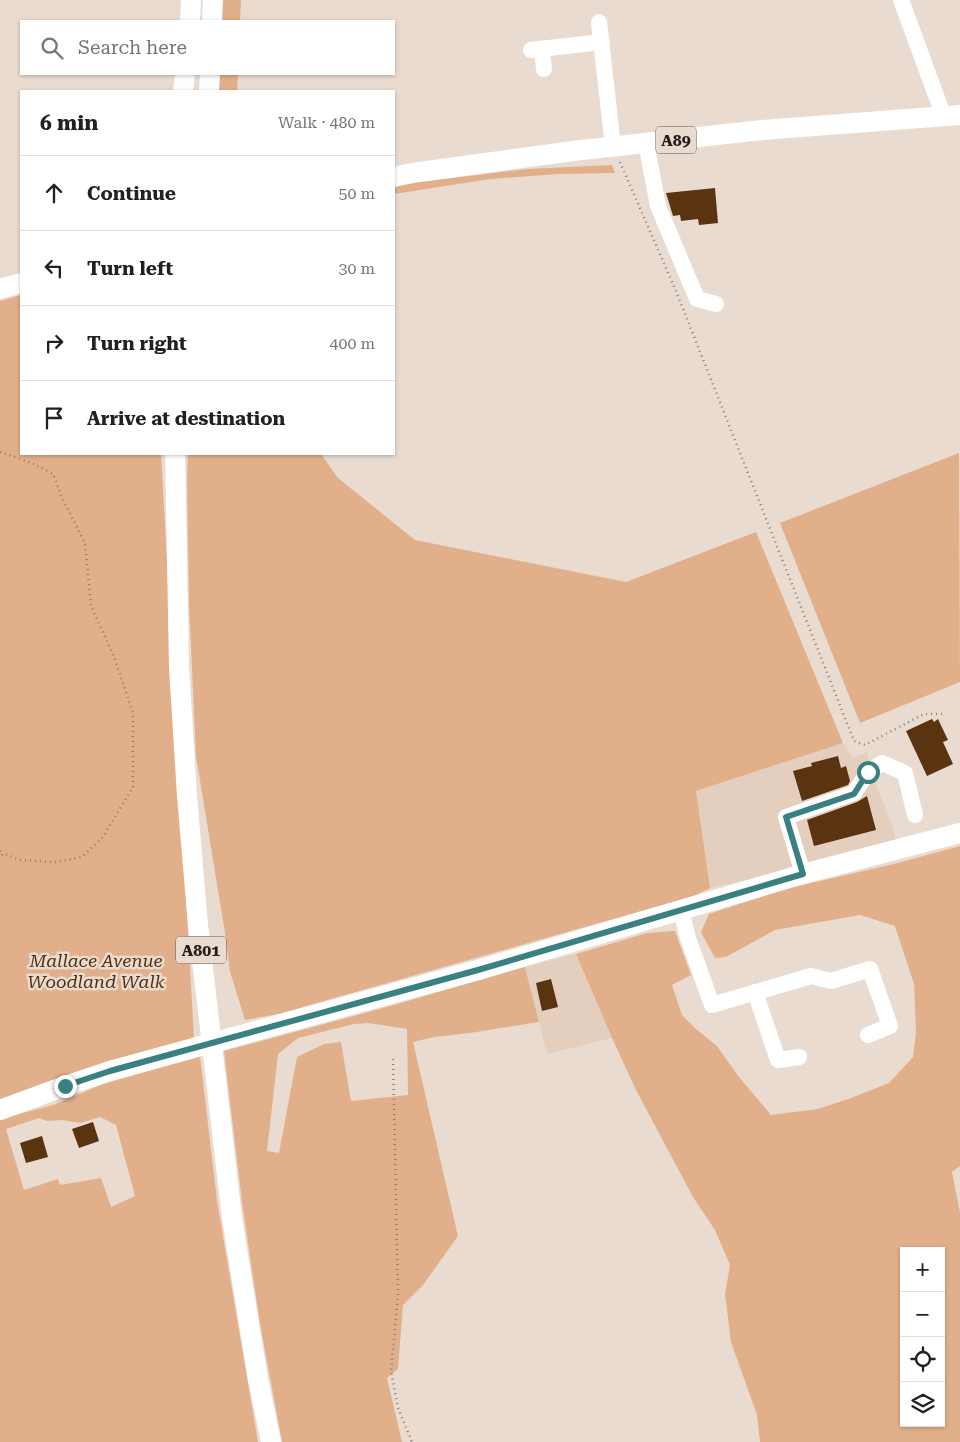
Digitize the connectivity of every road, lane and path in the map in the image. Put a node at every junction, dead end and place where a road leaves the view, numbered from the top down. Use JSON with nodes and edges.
{"nodes":[{"id":1,"x":192,"y":0,"type":"edge"},
{"id":2,"x":213,"y":0,"type":"edge"},
{"id":3,"x":901,"y":0,"type":"edge"},
{"id":4,"x":190,"y":20,"type":"edge"},
{"id":5,"x":212,"y":20,"type":"edge"},
{"id":6,"x":599,"y":22,"type":"dead end"},
{"id":7,"x":602,"y":42,"type":"junction"},
{"id":8,"x":544,"y":69,"type":"dead end"},
{"id":9,"x":185,"y":75,"type":"edge"},
{"id":10,"x":210,"y":75,"type":"edge"},
{"id":11,"x":183,"y":90,"type":"edge"},
{"id":12,"x":209,"y":90,"type":"edge"},
{"id":13,"x":952,"y":116,"type":"edge"},
{"id":14,"x":646,"y":143,"type":"junction"},
{"id":15,"x":614,"y":147,"type":"junction"},
{"id":16,"x":395,"y":177,"type":"edge"},
{"id":17,"x":20,"y":283,"type":"edge"},
{"id":18,"x":0,"y":289,"type":"edge"},
{"id":19,"x":716,"y":304,"type":"dead end"},
{"id":20,"x":0,"y":452,"type":"edge"},
{"id":21,"x":175,"y":455,"type":"edge"},
{"id":22,"x":945,"y":714,"type":"dead end"},
{"id":23,"x":915,"y":816,"type":"dead end"},
{"id":24,"x":960,"y":833,"type":"edge"},
{"id":25,"x":2,"y":852,"type":"edge"},
{"id":26,"x":0,"y":859,"type":"edge"},
{"id":27,"x":803,"y":874,"type":"junction"},
{"id":28,"x":681,"y":911,"type":"junction"},
{"id":29,"x":755,"y":992,"type":"junction"},
{"id":30,"x":868,"y":1035,"type":"dead end"},
{"id":31,"x":799,"y":1057,"type":"dead end"},
{"id":32,"x":393,"y":1058,"type":"dead end"},
{"id":33,"x":0,"y":1110,"type":"edge"},
{"id":34,"x":271,"y":1442,"type":"edge"},
{"id":35,"x":412,"y":1442,"type":"edge"}],
"edges":[{"from":1,"to":4,"type":"main road"},
{"from":2,"to":5,"type":"main road"},
{"from":3,"to":13,"type":"lane"},
{"from":6,"to":7,"type":"lane"},
{"from":7,"to":8,"type":"lane"},
{"from":7,"to":15,"type":"lane"},
{"from":9,"to":11,"type":"main road"},
{"from":10,"to":12,"type":"main road"},
{"from":13,"to":14,"type":"main road","number":"A89"},
{"from":14,"to":15,"type":"main road","number":"A89"},
{"from":14,"to":19,"type":"lane"},
{"from":15,"to":16,"type":"main road","number":"A89"},
{"from":15,"to":22,"type":"path"},
{"from":17,"to":18,"type":"main road"},
{"from":20,"to":25,"type":"path"},
{"from":21,"to":34,"type":"main road","number":"A801"},
{"from":23,"to":27,"type":"lane"},
{"from":24,"to":27,"type":"main road"},
{"from":25,"to":26,"type":"path"},
{"from":27,"to":28,"type":"main road"},
{"from":28,"to":29,"type":"lane"},
{"from":28,"to":33,"type":"main road"},
{"from":29,"to":30,"type":"lane"},
{"from":29,"to":31,"type":"lane"},
{"from":32,"to":35,"type":"path"}]}
